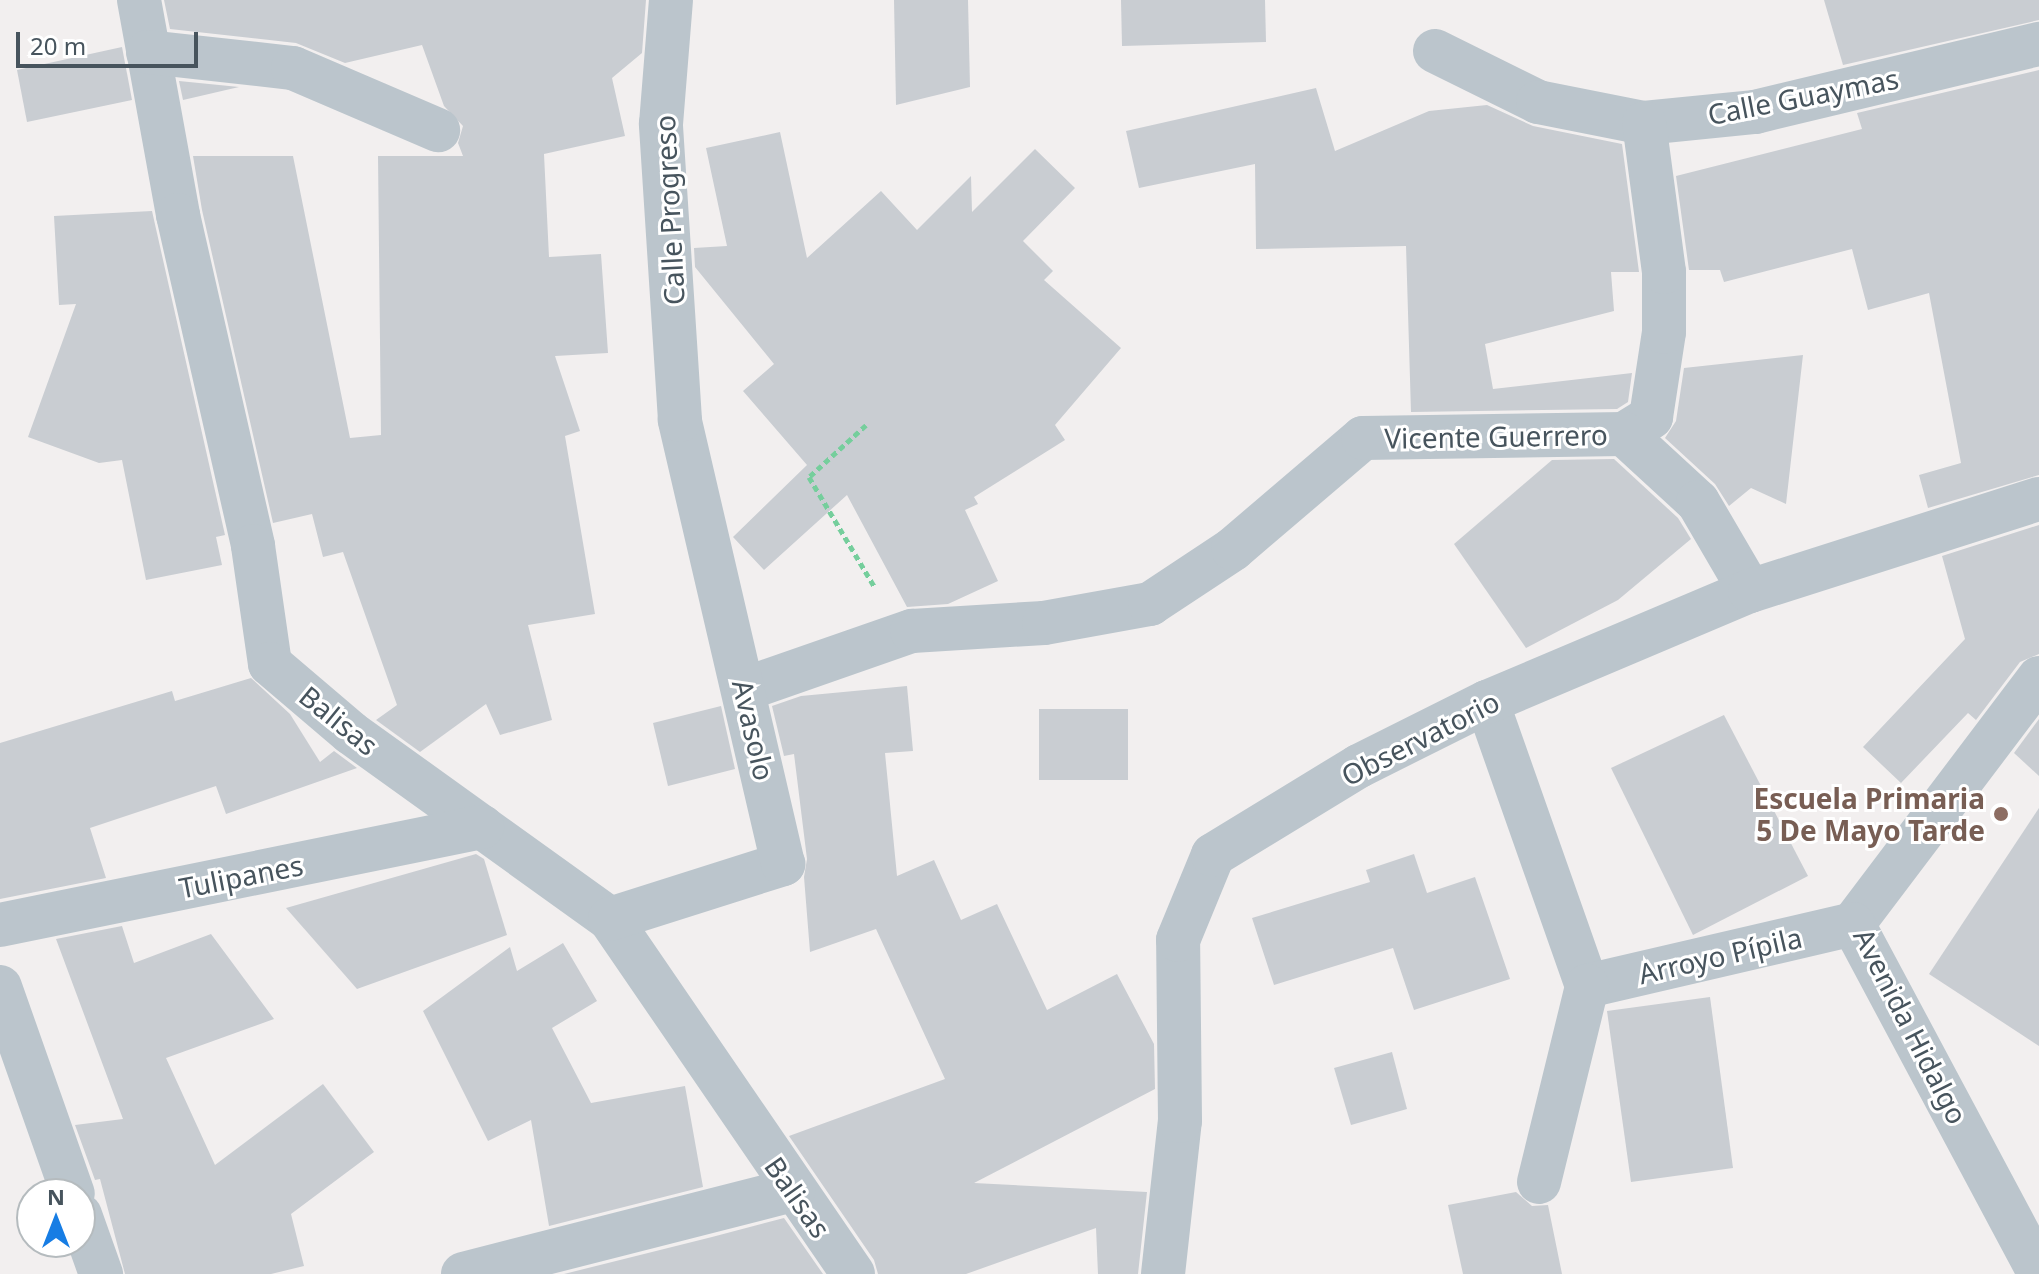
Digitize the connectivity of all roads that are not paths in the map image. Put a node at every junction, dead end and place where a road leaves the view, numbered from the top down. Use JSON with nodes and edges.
{"nodes":[{"id":1,"x":139,"y":0,"type":"edge"},
{"id":2,"x":671,"y":0,"type":"edge"},
{"id":3,"x":2039,"y":44,"type":"edge"},
{"id":4,"x":1435,"y":51,"type":"dead end"},
{"id":5,"x":148,"y":52,"type":"junction"},
{"id":6,"x":1644,"y":123,"type":"junction"},
{"id":7,"x":438,"y":130,"type":"dead end"},
{"id":8,"x":680,"y":420,"type":"joint"},
{"id":9,"x":1624,"y":434,"type":"junction"},
{"id":10,"x":2039,"y":499,"type":"edge"},
{"id":11,"x":1750,"y":591,"type":"junction"},
{"id":12,"x":2039,"y":678,"type":"edge"},
{"id":13,"x":745,"y":689,"type":"junction"},
{"id":14,"x":1487,"y":702,"type":"junction"},
{"id":15,"x":482,"y":827,"type":"junction"},
{"id":16,"x":610,"y":919,"type":"junction"},
{"id":17,"x":1853,"y":924,"type":"junction"},
{"id":18,"x":0,"y":925,"type":"edge"},
{"id":19,"x":1587,"y":986,"type":"junction"},
{"id":20,"x":0,"y":987,"type":"edge"},
{"id":21,"x":67,"y":1178,"type":"edge"},
{"id":22,"x":1539,"y":1182,"type":"dead end"},
{"id":23,"x":793,"y":1190,"type":"junction"},
{"id":24,"x":2039,"y":1272,"type":"edge"},
{"id":25,"x":463,"y":1274,"type":"edge"},
{"id":26,"x":853,"y":1274,"type":"edge"},
{"id":27,"x":1163,"y":1274,"type":"edge"}],
"edges":[{"from":1,"to":5,"type":"street","name":"Balisas"},
{"from":2,"to":8,"type":"street","name":"Calle Progreso"},
{"from":3,"to":6,"type":"street","name":"Calle Guaymas"},
{"from":4,"to":6,"type":"street","name":"Calle Guaymas"},
{"from":5,"to":7,"type":"street"},
{"from":5,"to":15,"type":"street","name":"Balisas"},
{"from":6,"to":9,"type":"street"},
{"from":8,"to":13,"type":"street","name":"Avasolo"},
{"from":9,"to":11,"type":"street","name":"Vicente Guerrero"},
{"from":9,"to":13,"type":"street","name":"Vicente Guerrero"},
{"from":10,"to":11,"type":"street","name":"Observatorio"},
{"from":11,"to":14,"type":"street","name":"Observatorio"},
{"from":12,"to":17,"type":"street","name":"Avenida Hidalgo"},
{"from":13,"to":16,"type":"street","name":"Avasolo"},
{"from":14,"to":19,"type":"street"},
{"from":14,"to":27,"type":"street","name":"Observatorio"},
{"from":15,"to":16,"type":"street","name":"Balisas"},
{"from":15,"to":18,"type":"street","name":"Tulipanes"},
{"from":16,"to":23,"type":"street","name":"Balisas"},
{"from":17,"to":19,"type":"street","name":"Arroyo Pípila"},
{"from":17,"to":24,"type":"street","name":"Avenida Hidalgo"},
{"from":19,"to":22,"type":"street"},
{"from":20,"to":21,"type":"street"},
{"from":23,"to":25,"type":"street"},
{"from":23,"to":26,"type":"street","name":"Balisas"}]}
